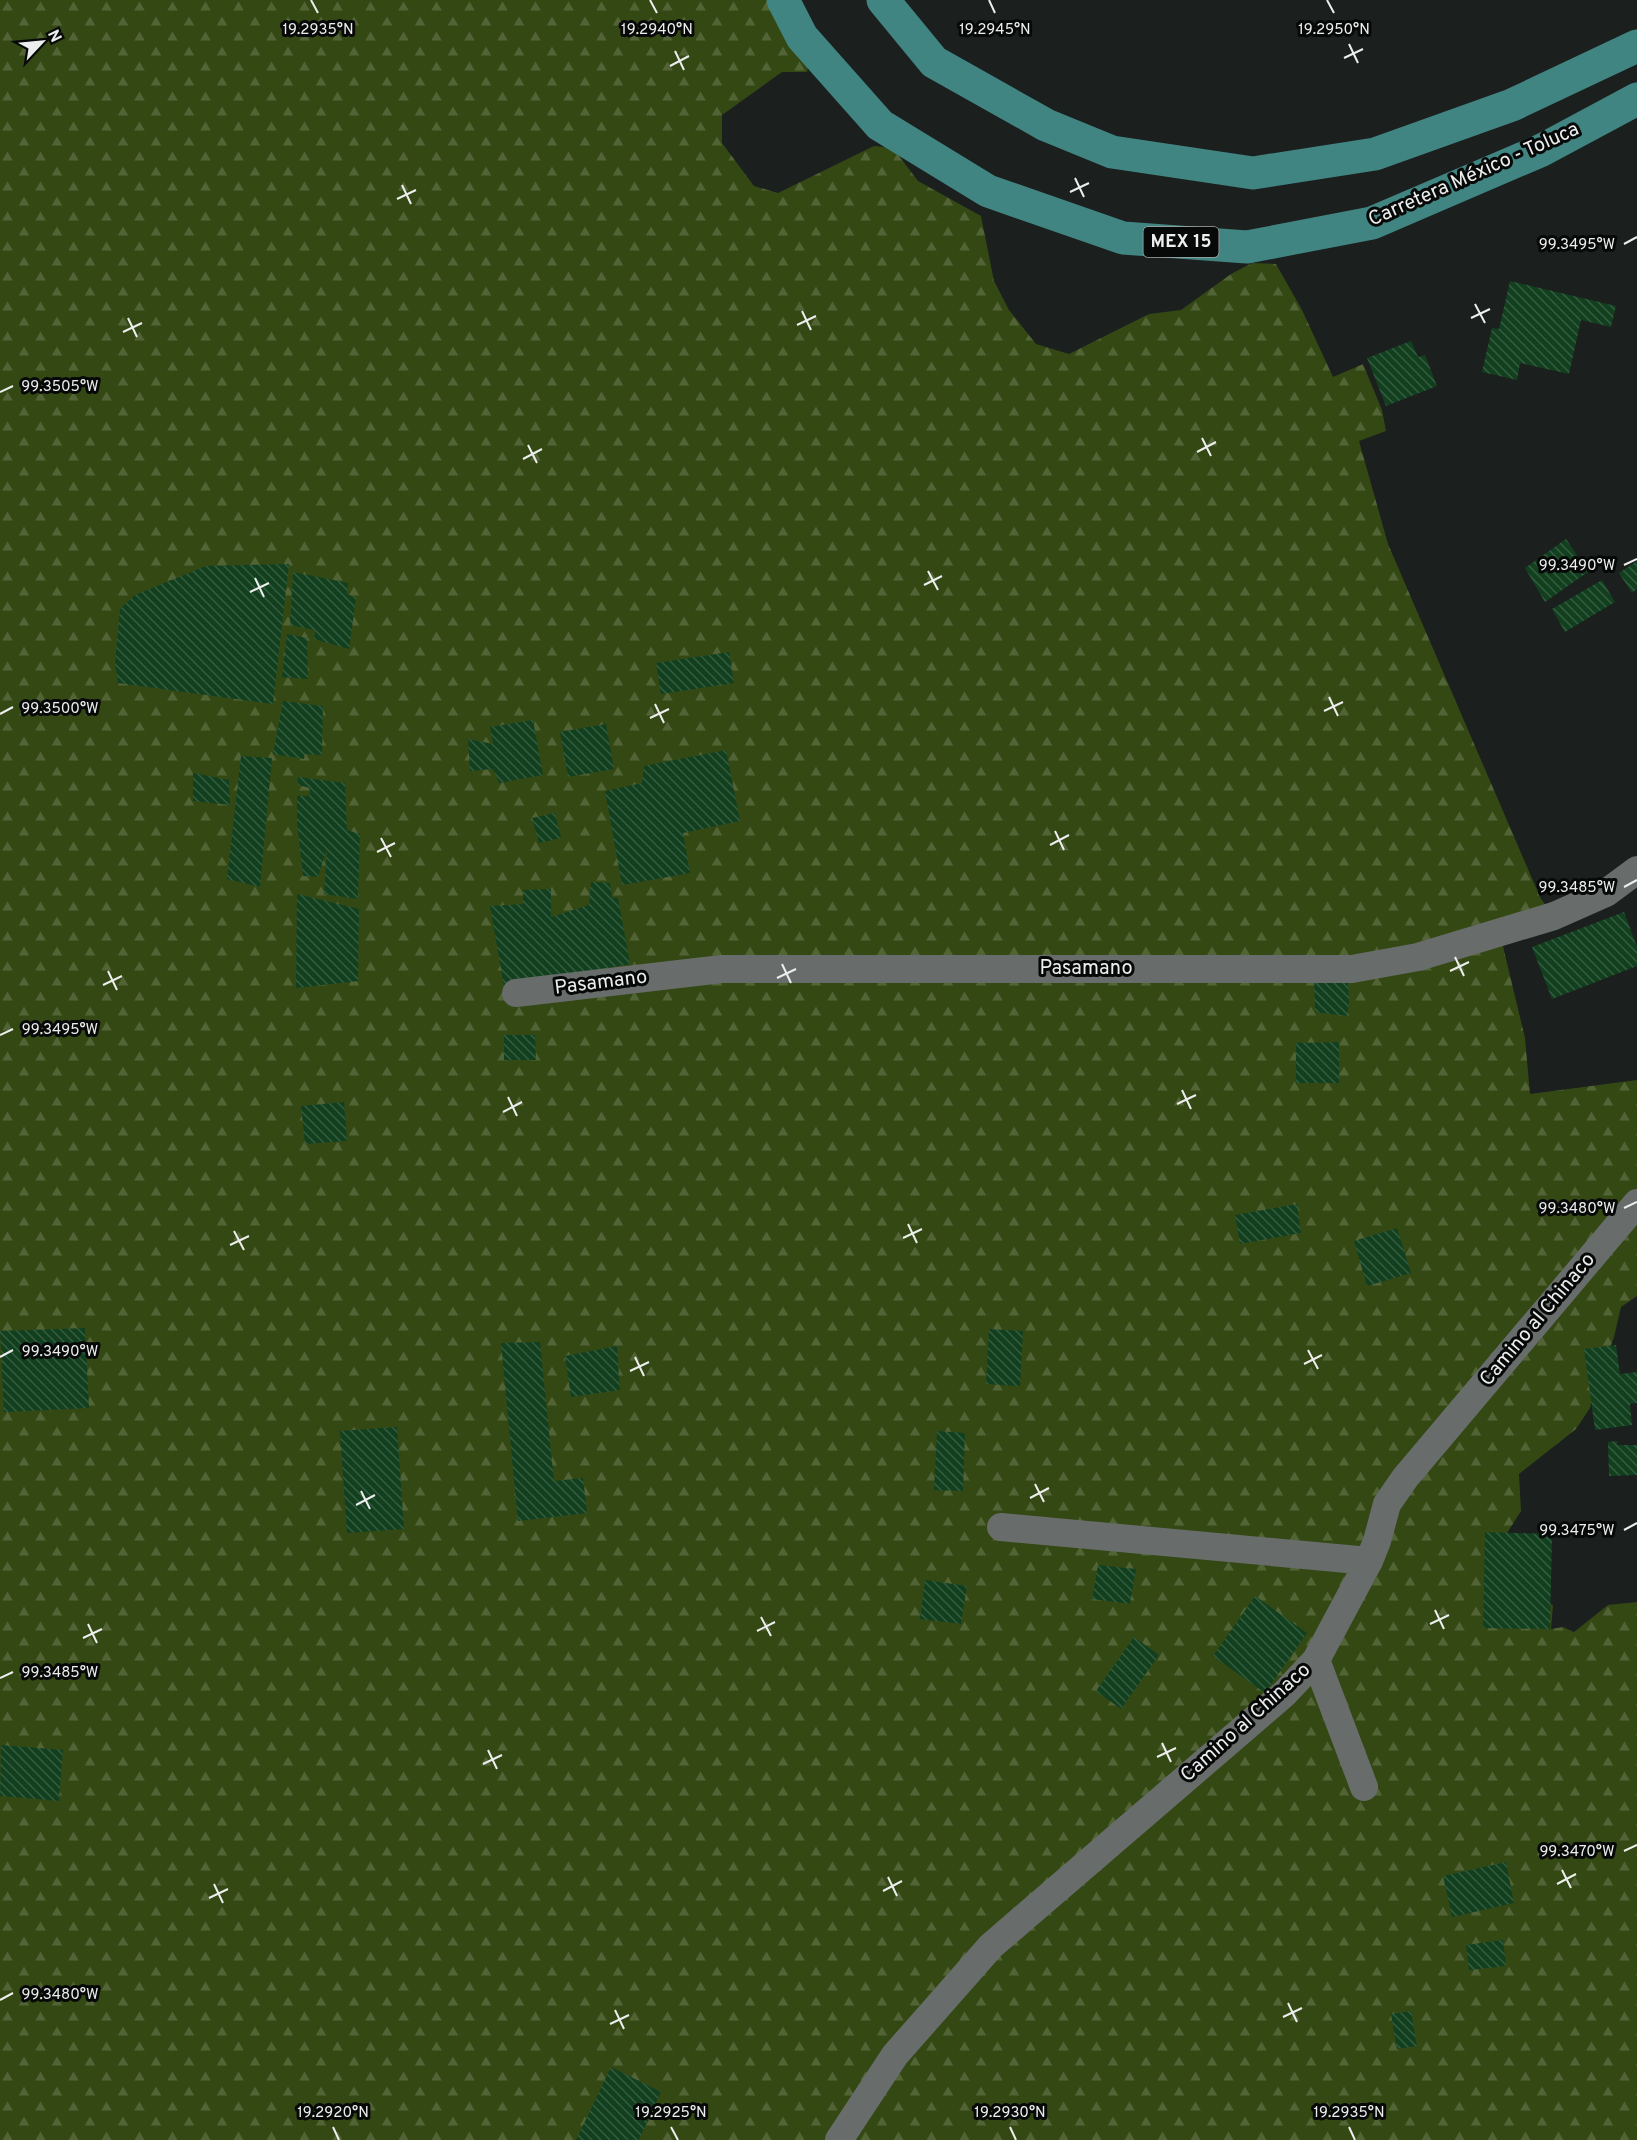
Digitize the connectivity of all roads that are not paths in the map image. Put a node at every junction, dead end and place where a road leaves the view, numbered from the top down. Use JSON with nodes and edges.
{"nodes":[{"id":1,"x":783,"y":0,"type":"edge"},
{"id":2,"x":883,"y":0,"type":"edge"},
{"id":3,"x":1637,"y":46,"type":"edge"},
{"id":4,"x":1637,"y":99,"type":"edge"},
{"id":5,"x":1637,"y":870,"type":"edge"},
{"id":6,"x":516,"y":993,"type":"dead end"},
{"id":7,"x":1637,"y":1203,"type":"edge"},
{"id":8,"x":1001,"y":1527,"type":"dead end"},
{"id":9,"x":1368,"y":1561,"type":"junction"},
{"id":10,"x":1316,"y":1660,"type":"junction"},
{"id":11,"x":1364,"y":1787,"type":"dead end"},
{"id":12,"x":839,"y":2140,"type":"edge"}],
"edges":[{"from":1,"to":4,"type":"main road","name":"Carretera México - Toluca","number":"MEX 15"},
{"from":2,"to":3,"type":"main road"},
{"from":5,"to":6,"type":"street","name":"Pasamano"},
{"from":7,"to":9,"type":"street","name":"Camino al Chinaco"},
{"from":8,"to":9,"type":"street"},
{"from":9,"to":10,"type":"street","name":"Camino al Chinaco"},
{"from":10,"to":11,"type":"street"},
{"from":10,"to":12,"type":"street","name":"Camino al Chinaco"}]}
